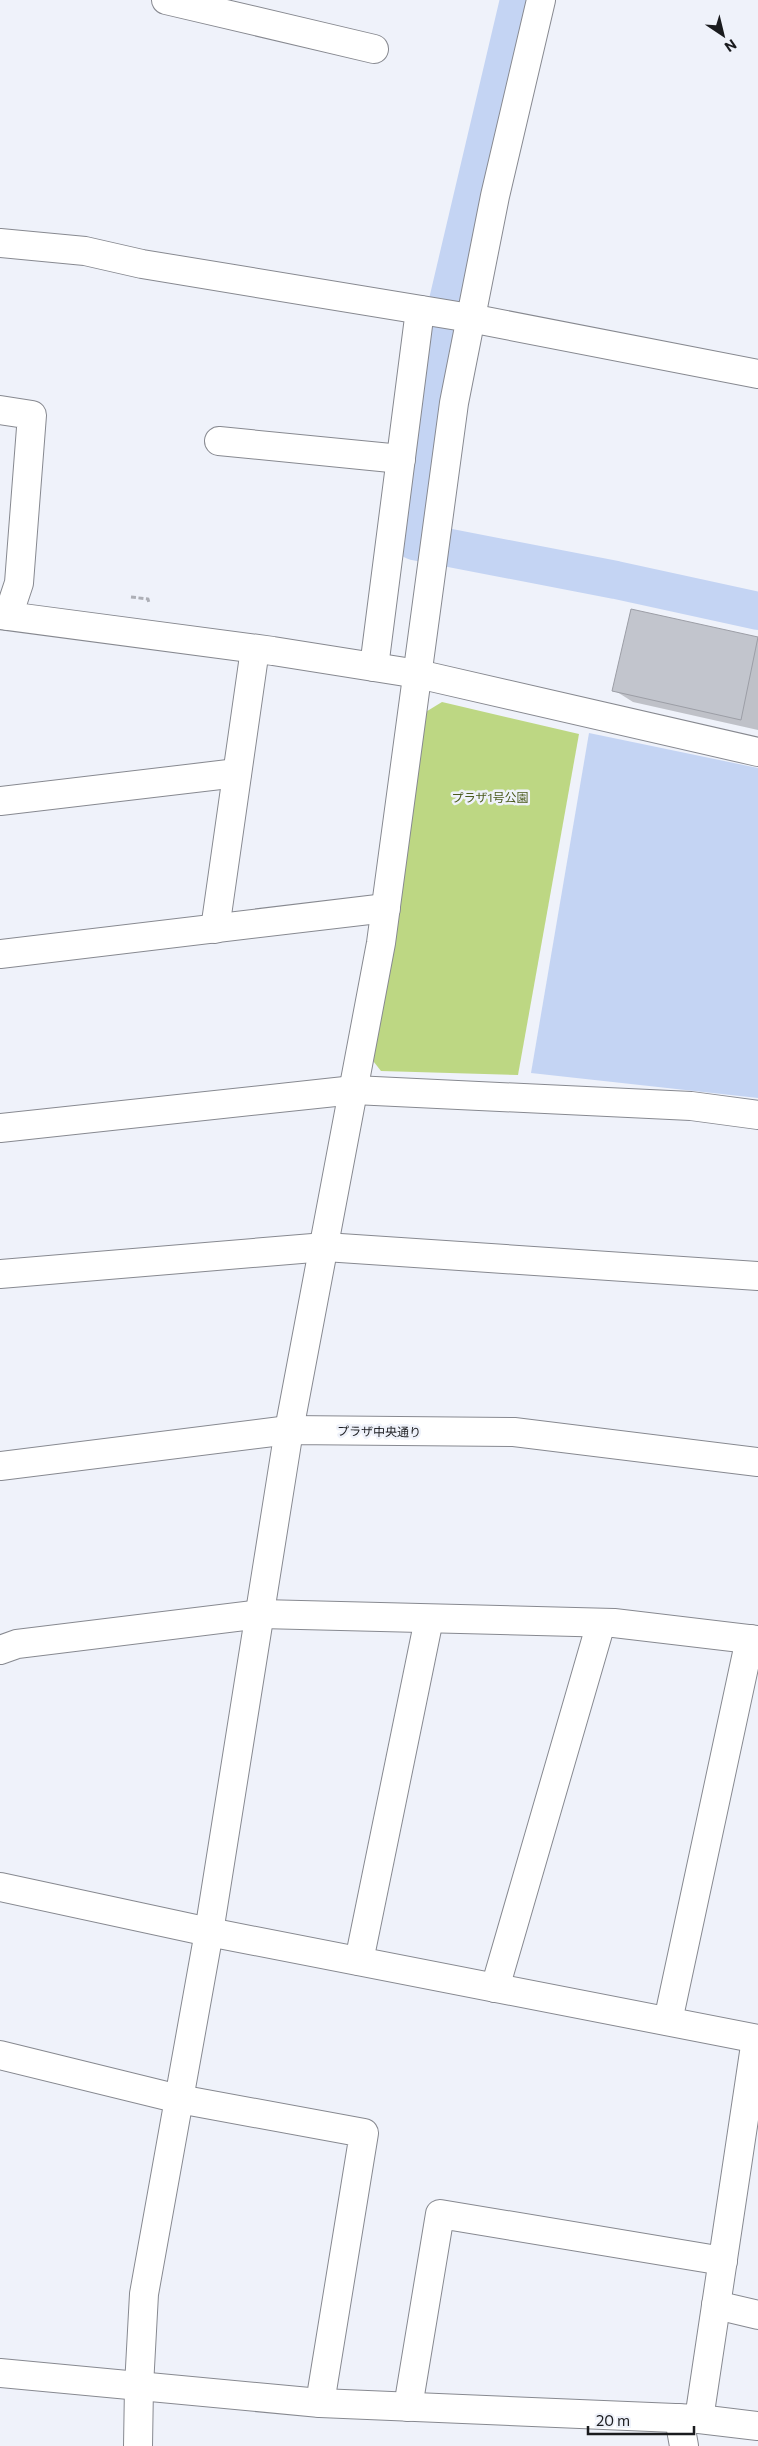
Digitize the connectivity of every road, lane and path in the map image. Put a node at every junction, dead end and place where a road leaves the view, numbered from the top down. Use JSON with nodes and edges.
{"nodes":[{"id":1,"x":166,"y":0,"type":"edge"},
{"id":2,"x":541,"y":0,"type":"edge"},
{"id":3,"x":374,"y":49,"type":"dead end"},
{"id":4,"x":0,"y":243,"type":"edge"},
{"id":5,"x":420,"y":310,"type":"junction"},
{"id":6,"x":470,"y":318,"type":"junction"},
{"id":7,"x":758,"y":374,"type":"edge"},
{"id":8,"x":0,"y":410,"type":"edge"},
{"id":9,"x":219,"y":441,"type":"dead end"},
{"id":10,"x":401,"y":459,"type":"junction"},
{"id":11,"x":4,"y":616,"type":"edge"},
{"id":12,"x":255,"y":649,"type":"junction"},
{"id":13,"x":374,"y":667,"type":"junction"},
{"id":14,"x":418,"y":674,"type":"junction"},
{"id":15,"x":758,"y":752,"type":"edge"},
{"id":16,"x":238,"y":773,"type":"junction"},
{"id":17,"x":0,"y":800,"type":"edge"},
{"id":18,"x":386,"y":908,"type":"junction"},
{"id":19,"x":215,"y":928,"type":"junction"},
{"id":20,"x":0,"y":954,"type":"edge"},
{"id":21,"x":354,"y":1090,"type":"junction"},
{"id":22,"x":758,"y":1115,"type":"edge"},
{"id":23,"x":0,"y":1128,"type":"edge"},
{"id":24,"x":326,"y":1247,"type":"junction"},
{"id":25,"x":0,"y":1274,"type":"edge"},
{"id":26,"x":758,"y":1276,"type":"edge"},
{"id":27,"x":289,"y":1430,"type":"junction"},
{"id":28,"x":758,"y":1462,"type":"edge"},
{"id":29,"x":0,"y":1466,"type":"edge"},
{"id":30,"x":261,"y":1614,"type":"junction"},
{"id":31,"x":429,"y":1618,"type":"junction"},
{"id":32,"x":601,"y":1623,"type":"junction"},
{"id":33,"x":754,"y":1640,"type":"edge"},
{"id":34,"x":0,"y":1650,"type":"edge"},
{"id":35,"x":0,"y":1888,"type":"edge"},
{"id":36,"x":209,"y":1932,"type":"junction"},
{"id":37,"x":359,"y":1961,"type":"junction"},
{"id":38,"x":495,"y":1988,"type":"junction"},
{"id":39,"x":668,"y":2021,"type":"junction"},
{"id":40,"x":757,"y":2039,"type":"edge"},
{"id":41,"x":0,"y":2055,"type":"edge"},
{"id":42,"x":179,"y":2099,"type":"junction"},
{"id":43,"x":723,"y":2261,"type":"junction"},
{"id":44,"x":716,"y":2305,"type":"junction"},
{"id":45,"x":758,"y":2315,"type":"edge"},
{"id":46,"x":0,"y":2373,"type":"edge"},
{"id":47,"x":139,"y":2386,"type":"junction"},
{"id":48,"x":320,"y":2403,"type":"junction"},
{"id":49,"x":408,"y":2407,"type":"junction"},
{"id":50,"x":689,"y":2418,"type":"junction"},
{"id":51,"x":758,"y":2426,"type":"edge"},
{"id":52,"x":138,"y":2446,"type":"edge"},
{"id":53,"x":684,"y":2446,"type":"edge"}],
"edges":[{"from":1,"to":3,"type":"street"},
{"from":2,"to":6,"type":"street"},
{"from":4,"to":5,"type":"street"},
{"from":5,"to":6,"type":"street"},
{"from":5,"to":10,"type":"street"},
{"from":6,"to":7,"type":"street"},
{"from":6,"to":14,"type":"street"},
{"from":8,"to":11,"type":"street"},
{"from":9,"to":10,"type":"street"},
{"from":10,"to":13,"type":"street"},
{"from":11,"to":12,"type":"street"},
{"from":12,"to":13,"type":"street"},
{"from":12,"to":16,"type":"street"},
{"from":13,"to":14,"type":"street"},
{"from":14,"to":15,"type":"street"},
{"from":14,"to":18,"type":"street"},
{"from":16,"to":17,"type":"street"},
{"from":16,"to":19,"type":"street"},
{"from":18,"to":19,"type":"street"},
{"from":18,"to":21,"type":"street"},
{"from":19,"to":20,"type":"street"},
{"from":21,"to":22,"type":"street"},
{"from":21,"to":23,"type":"street"},
{"from":21,"to":24,"type":"street"},
{"from":24,"to":25,"type":"street"},
{"from":24,"to":26,"type":"street"},
{"from":24,"to":27,"type":"street"},
{"from":27,"to":28,"type":"street","name":"プラザ中央通り"},
{"from":27,"to":29,"type":"street","name":"プラザ中央通り"},
{"from":27,"to":30,"type":"street"},
{"from":30,"to":31,"type":"street"},
{"from":30,"to":34,"type":"street"},
{"from":30,"to":36,"type":"street"},
{"from":31,"to":32,"type":"street"},
{"from":31,"to":37,"type":"street"},
{"from":32,"to":33,"type":"street"},
{"from":32,"to":38,"type":"street"},
{"from":33,"to":39,"type":"street"},
{"from":35,"to":36,"type":"street"},
{"from":36,"to":37,"type":"street"},
{"from":36,"to":42,"type":"street"},
{"from":37,"to":38,"type":"street"},
{"from":38,"to":39,"type":"street"},
{"from":39,"to":40,"type":"street"},
{"from":40,"to":43,"type":"street"},
{"from":41,"to":42,"type":"street"},
{"from":42,"to":47,"type":"street"},
{"from":42,"to":48,"type":"street"},
{"from":43,"to":44,"type":"street"},
{"from":43,"to":49,"type":"street"},
{"from":44,"to":45,"type":"street"},
{"from":44,"to":50,"type":"street"},
{"from":46,"to":47,"type":"street"},
{"from":47,"to":48,"type":"street"},
{"from":47,"to":52,"type":"street"},
{"from":48,"to":49,"type":"street"},
{"from":49,"to":50,"type":"street"},
{"from":50,"to":51,"type":"street"},
{"from":50,"to":53,"type":"street"}]}
